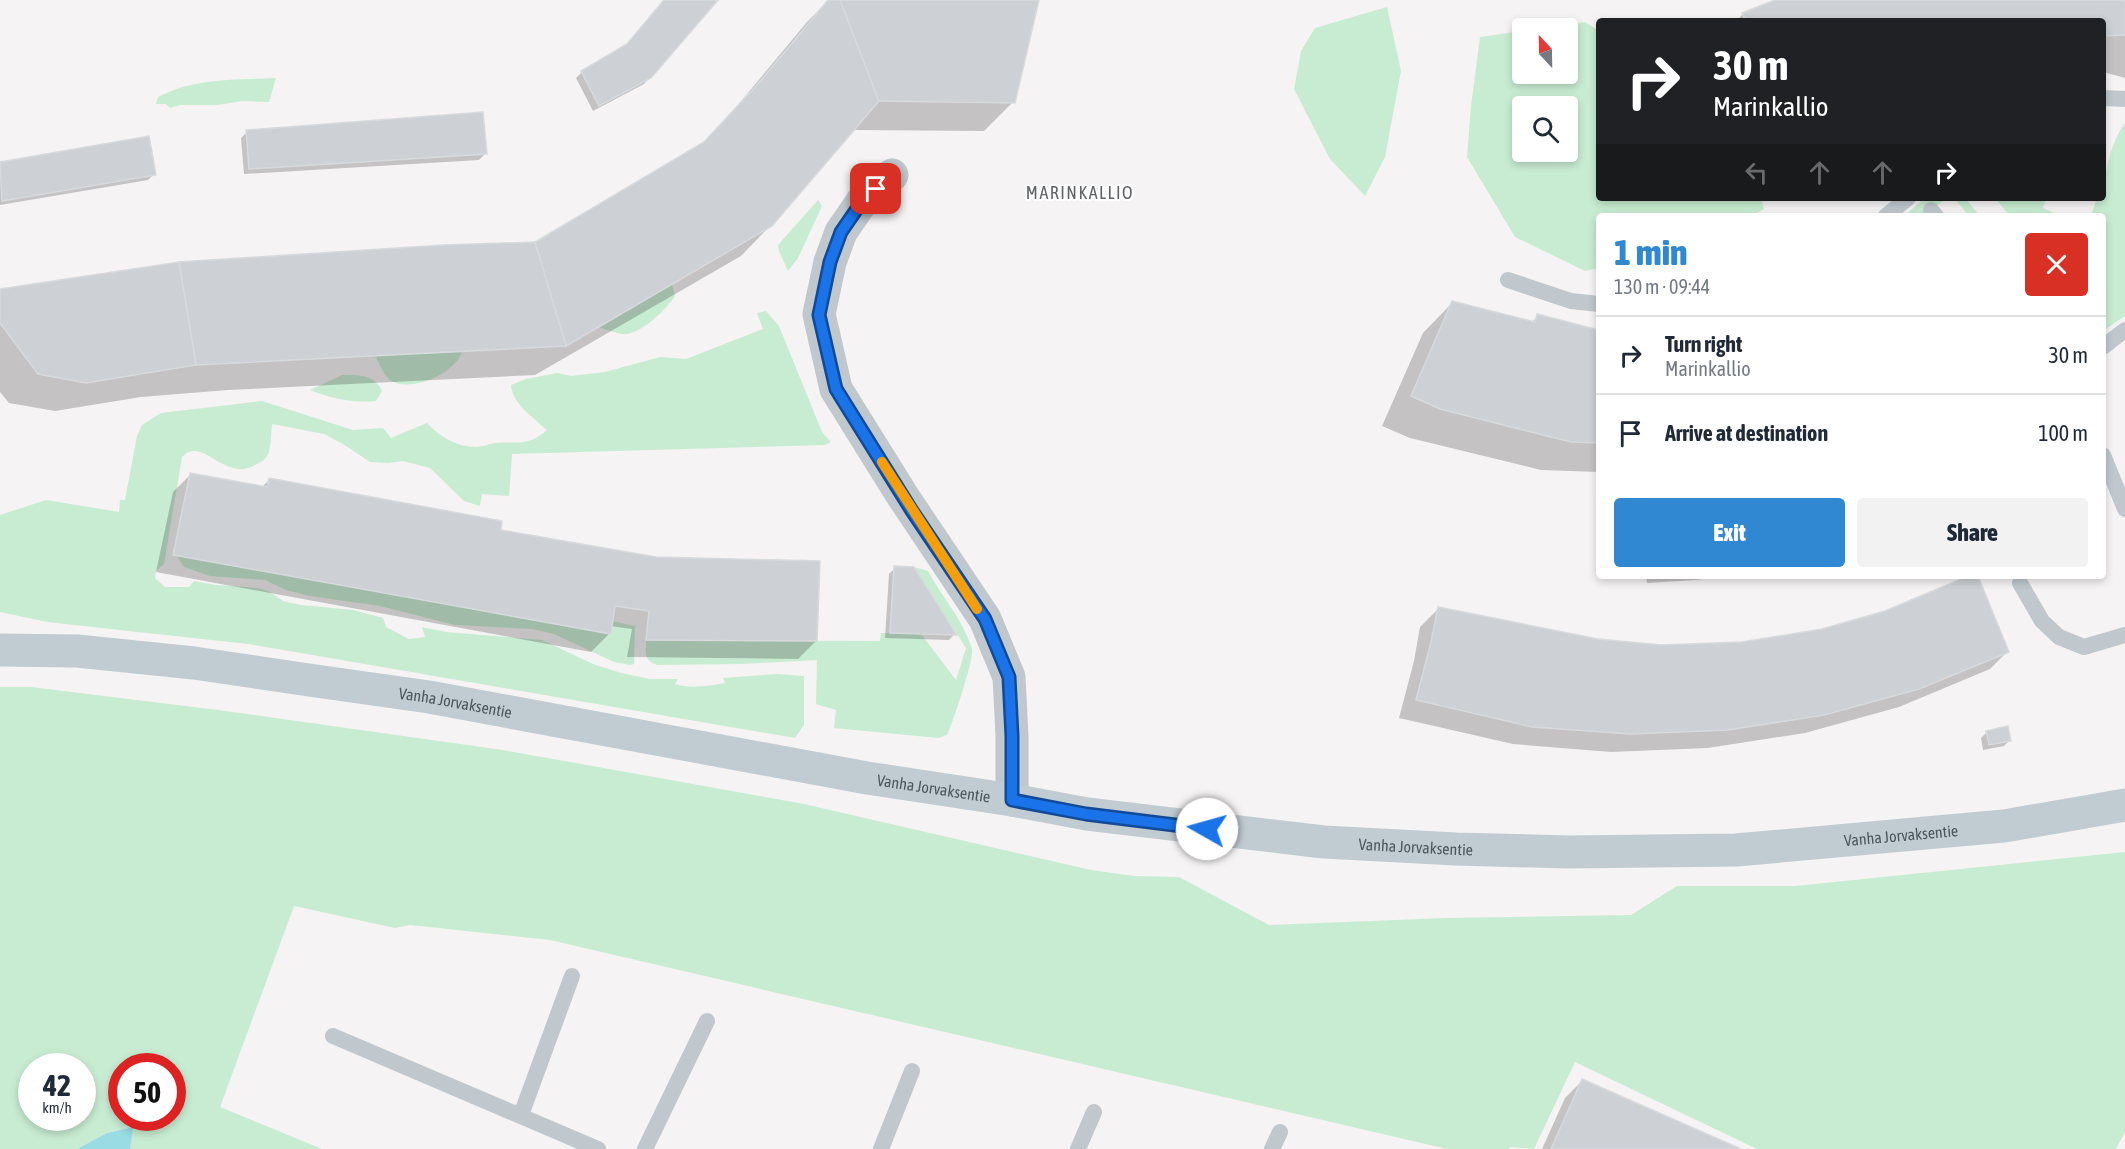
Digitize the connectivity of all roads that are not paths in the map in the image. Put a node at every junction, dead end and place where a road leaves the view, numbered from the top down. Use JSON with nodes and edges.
{"nodes":[{"id":1,"x":2106,"y":98,"type":"edge"},
{"id":2,"x":2125,"y":99,"type":"edge"},
{"id":3,"x":892,"y":175,"type":"dead end"},
{"id":4,"x":1904,"y":201,"type":"edge"},
{"id":5,"x":1890,"y":213,"type":"edge"},
{"id":6,"x":1508,"y":280,"type":"dead end"},
{"id":7,"x":1596,"y":304,"type":"edge"},
{"id":8,"x":2125,"y":330,"type":"edge"},
{"id":9,"x":2106,"y":345,"type":"edge"},
{"id":10,"x":2106,"y":462,"type":"edge"},
{"id":11,"x":2125,"y":509,"type":"edge"},
{"id":12,"x":2020,"y":583,"type":"dead end"},
{"id":13,"x":2125,"y":634,"type":"edge"},
{"id":14,"x":0,"y":650,"type":"edge"},
{"id":15,"x":1012,"y":800,"type":"junction"},
{"id":16,"x":2125,"y":805,"type":"edge"},
{"id":17,"x":572,"y":976,"type":"dead end"},
{"id":18,"x":707,"y":1021,"type":"dead end"},
{"id":19,"x":333,"y":1036,"type":"dead end"},
{"id":20,"x":912,"y":1071,"type":"dead end"},
{"id":21,"x":1094,"y":1112,"type":"dead end"},
{"id":22,"x":521,"y":1115,"type":"junction"},
{"id":23,"x":1280,"y":1132,"type":"dead end"},
{"id":24,"x":598,"y":1149,"type":"edge"},
{"id":25,"x":645,"y":1149,"type":"edge"},
{"id":26,"x":881,"y":1149,"type":"edge"},
{"id":27,"x":1078,"y":1149,"type":"edge"},
{"id":28,"x":1272,"y":1149,"type":"edge"}],
"edges":[{"from":1,"to":2,"type":"lane"},
{"from":3,"to":15,"type":"street"},
{"from":4,"to":5,"type":"lane"},
{"from":6,"to":7,"type":"lane"},
{"from":8,"to":9,"type":"lane"},
{"from":10,"to":11,"type":"lane"},
{"from":12,"to":13,"type":"lane"},
{"from":14,"to":15,"type":"main road","name":"Vanha Jorvaksentie"},
{"from":15,"to":16,"type":"main road","name":"Vanha Jorvaksentie"},
{"from":17,"to":22,"type":"lane"},
{"from":18,"to":25,"type":"lane"},
{"from":19,"to":22,"type":"lane"},
{"from":20,"to":26,"type":"lane"},
{"from":21,"to":27,"type":"lane"},
{"from":22,"to":24,"type":"lane"},
{"from":23,"to":28,"type":"lane"}]}
